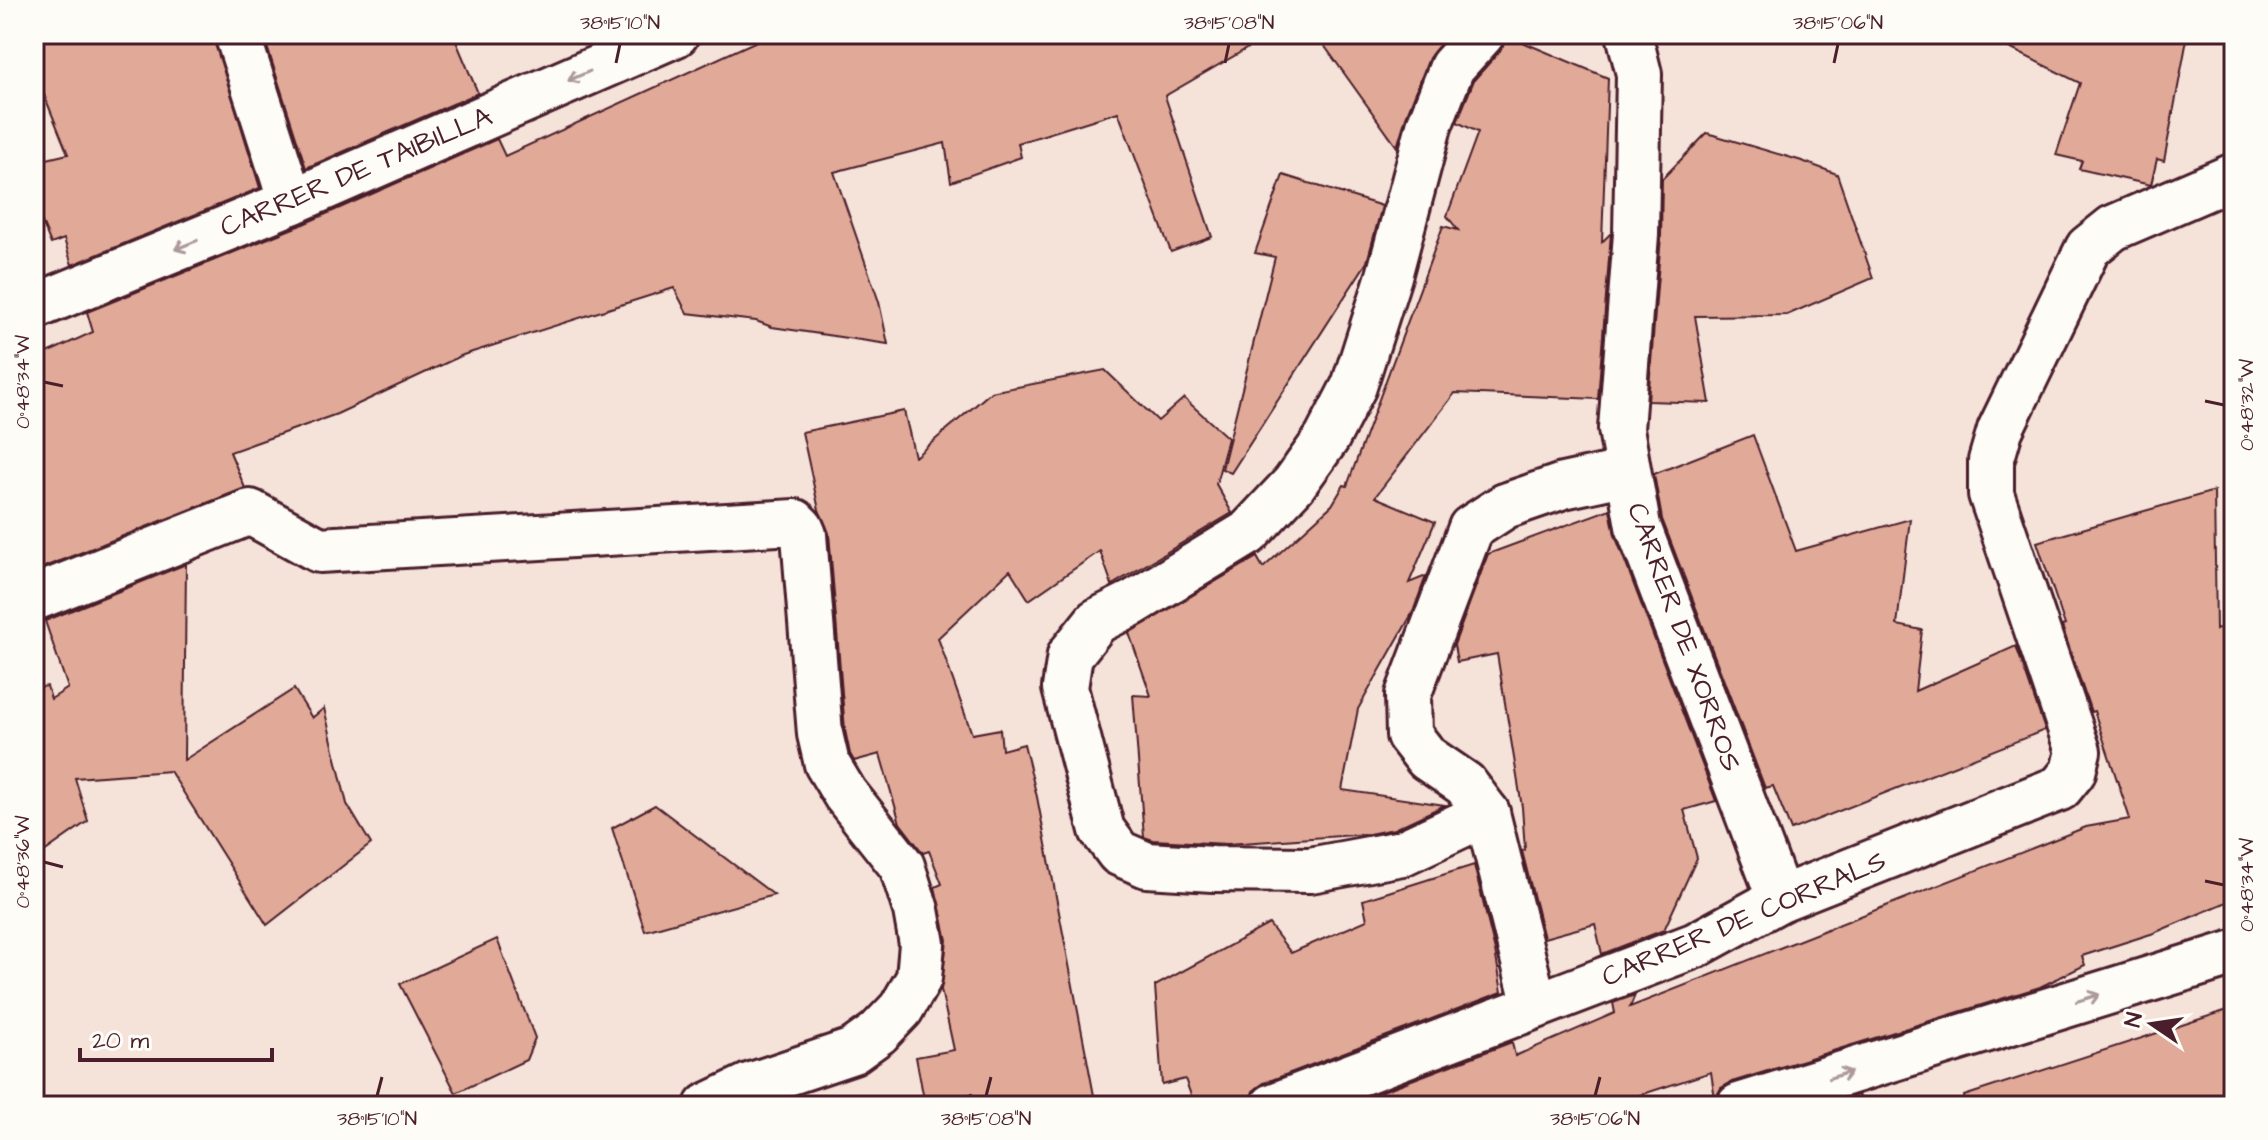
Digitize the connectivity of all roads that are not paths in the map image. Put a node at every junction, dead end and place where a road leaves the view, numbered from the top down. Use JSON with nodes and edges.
{"nodes":[{"id":1,"x":237,"y":34,"type":"edge"},
{"id":2,"x":676,"y":34,"type":"edge"},
{"id":3,"x":1482,"y":34,"type":"edge"},
{"id":4,"x":1629,"y":34,"type":"edge"},
{"id":5,"x":2234,"y":176,"type":"edge"},
{"id":6,"x":291,"y":202,"type":"junction"},
{"id":7,"x":34,"y":307,"type":"edge"},
{"id":8,"x":1628,"y":472,"type":"junction"},
{"id":9,"x":34,"y":598,"type":"edge"},
{"id":10,"x":1487,"y":813,"type":"junction"},
{"id":11,"x":1780,"y":899,"type":"junction"},
{"id":12,"x":2234,"y":953,"type":"edge"},
{"id":13,"x":1535,"y":1006,"type":"junction"},
{"id":14,"x":707,"y":1106,"type":"edge"},
{"id":15,"x":1273,"y":1106,"type":"edge"},
{"id":16,"x":1739,"y":1106,"type":"edge"}],
"edges":[{"from":1,"to":6,"type":"street"},
{"from":2,"to":6,"type":"street","name":"CARRER DE TAIBILLA","one_way":true},
{"from":3,"to":10,"type":"street"},
{"from":4,"to":8,"type":"street","name":"CARRER DE XORROS"},
{"from":5,"to":11,"type":"street","name":"CARRER DE CORRALS"},
{"from":6,"to":7,"type":"street","name":"CARRER DE TAIBILLA","one_way":true},
{"from":8,"to":10,"type":"street"},
{"from":8,"to":11,"type":"street","name":"CARRER DE XORROS"},
{"from":9,"to":14,"type":"street"},
{"from":10,"to":13,"type":"street"},
{"from":11,"to":13,"type":"street","name":"CARRER DE CORRALS"},
{"from":16,"to":12,"type":"street","one_way":true},
{"from":13,"to":15,"type":"street","name":"CARRER DE CORRALS"}]}
